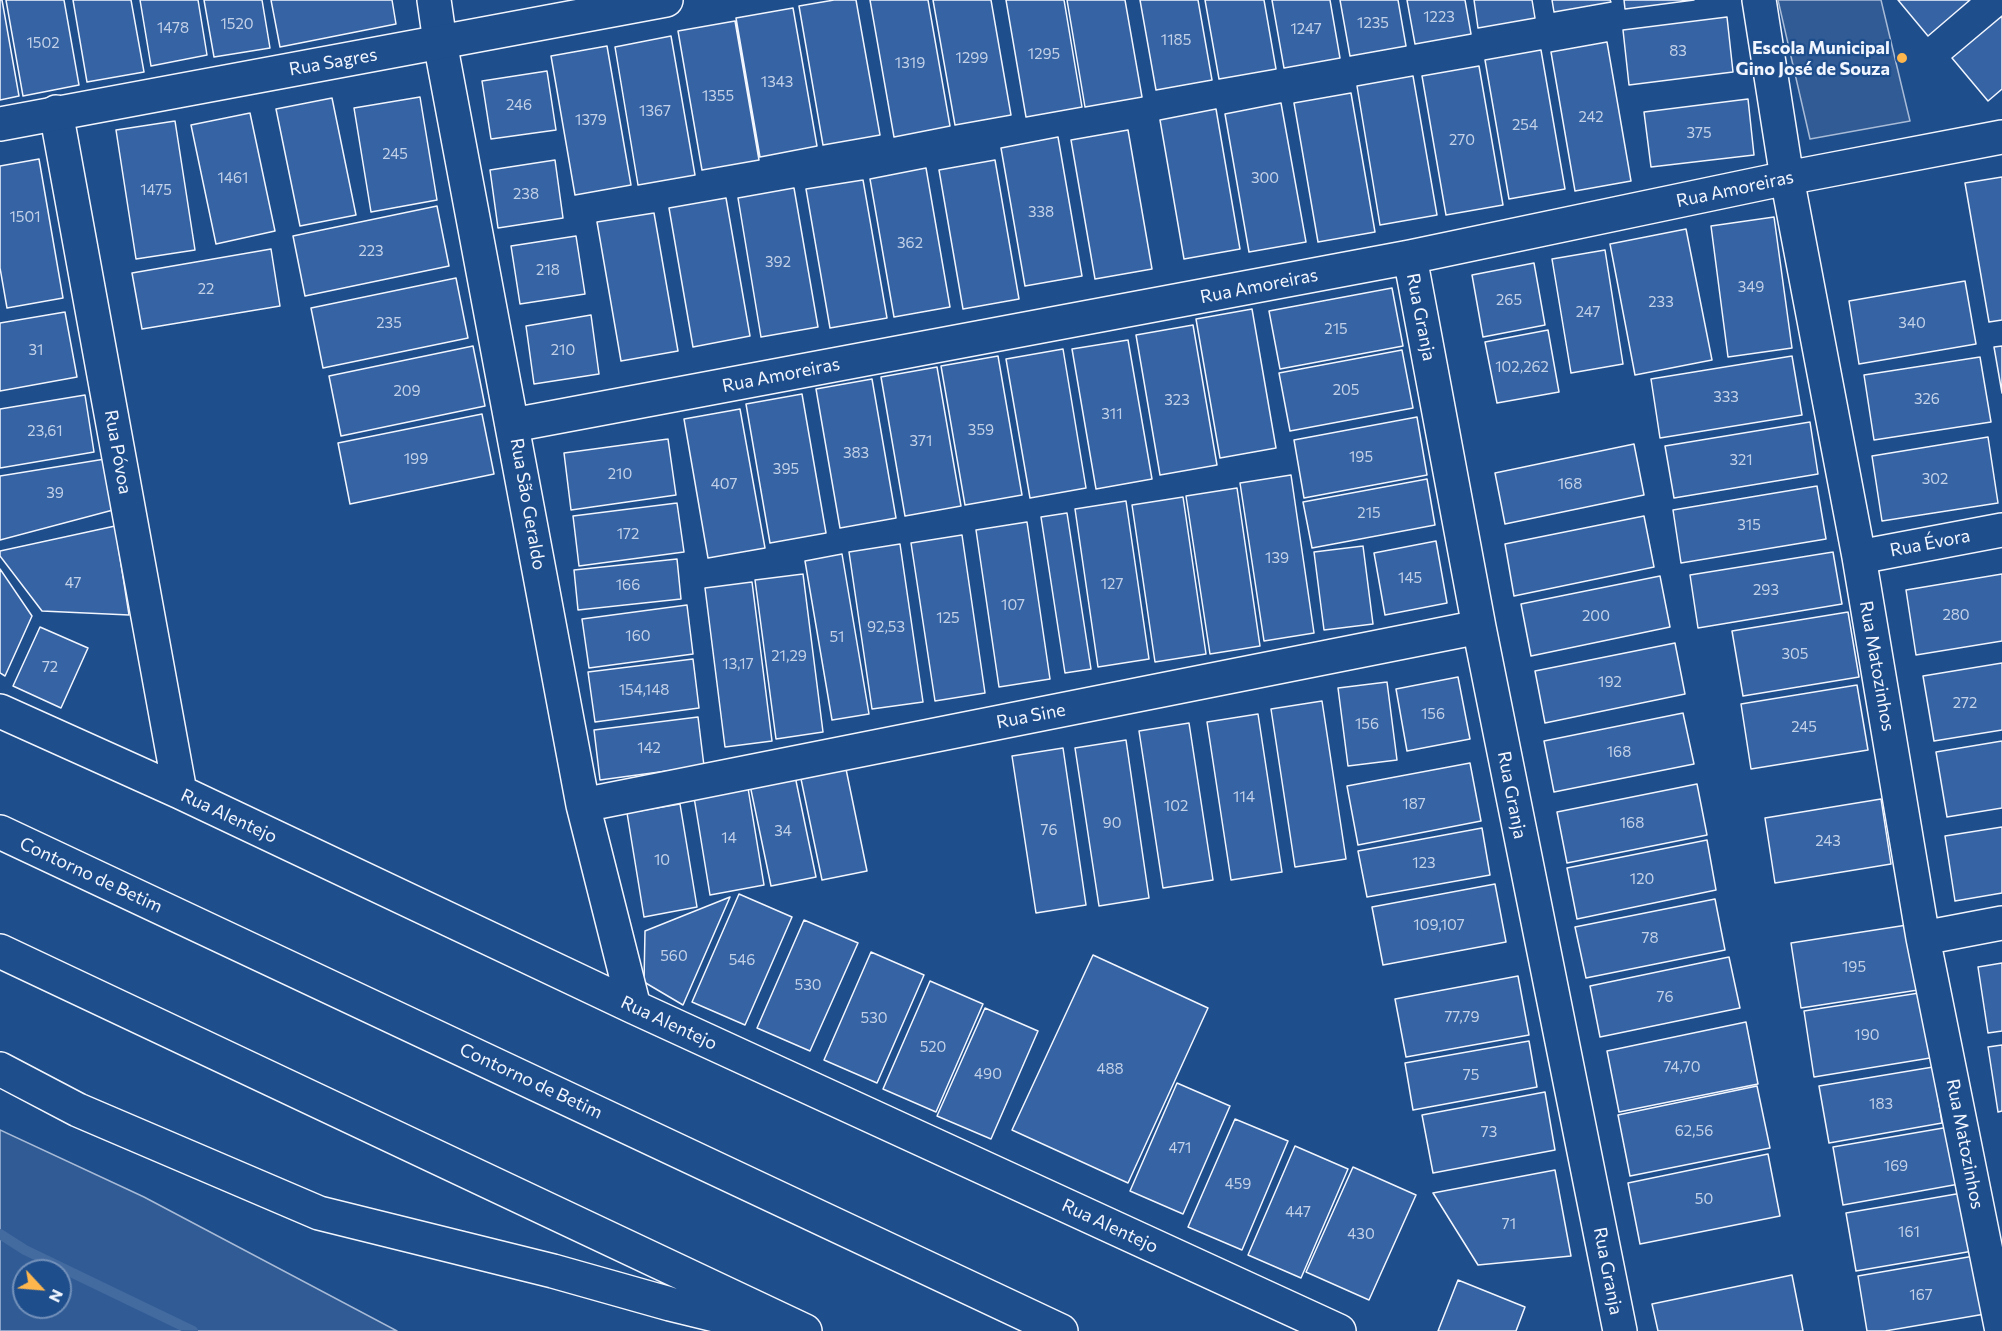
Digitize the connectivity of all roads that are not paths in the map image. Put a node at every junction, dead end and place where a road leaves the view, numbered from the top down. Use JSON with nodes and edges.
{"nodes":[{"id":1,"x":434,"y":0,"type":"edge"},
{"id":2,"x":666,"y":0,"type":"edge"},
{"id":3,"x":1760,"y":0,"type":"edge"},
{"id":4,"x":440,"y":42,"type":"junction"},
{"id":5,"x":56,"y":112,"type":"junction"},
{"id":6,"x":0,"y":124,"type":"edge"},
{"id":7,"x":2002,"y":137,"type":"edge"},
{"id":8,"x":1787,"y":178,"type":"junction"},
{"id":9,"x":1410,"y":257,"type":"junction"},
{"id":10,"x":513,"y":425,"type":"junction"},
{"id":11,"x":2002,"y":530,"type":"edge"},
{"id":12,"x":1859,"y":557,"type":"junction"},
{"id":13,"x":1479,"y":627,"type":"junction"},
{"id":14,"x":0,"y":711,"type":"edge"},
{"id":15,"x":180,"y":792,"type":"junction"},
{"id":16,"x":584,"y":805,"type":"junction"},
{"id":17,"x":0,"y":832,"type":"edge"},
{"id":18,"x":2002,"y":923,"type":"edge"},
{"id":19,"x":1923,"y":938,"type":"junction"},
{"id":20,"x":0,"y":951,"type":"edge"},
{"id":21,"x":634,"y":1006,"type":"junction"},
{"id":22,"x":0,"y":1069,"type":"edge"},
{"id":23,"x":2001,"y":1319,"type":"edge"},
{"id":24,"x":782,"y":1331,"type":"edge"},
{"id":25,"x":805,"y":1331,"type":"edge"},
{"id":26,"x":1061,"y":1331,"type":"edge"},
{"id":27,"x":1339,"y":1331,"type":"edge"},
{"id":28,"x":1620,"y":1331,"type":"edge"}],
"edges":[{"from":1,"to":4,"type":"main road","name":"Rua São Geraldo"},
{"from":2,"to":4,"type":"main road","name":"Rua Sagres"},
{"from":3,"to":8,"type":"main road","name":"Rua Matozinhos"},
{"from":4,"to":5,"type":"main road","name":"Rua Sagres"},
{"from":4,"to":10,"type":"main road","name":"Rua São Geraldo"},
{"from":5,"to":6,"type":"main road","name":"Rua Sagres"},
{"from":5,"to":15,"type":"main road","name":"Rua Póvoa"},
{"from":7,"to":8,"type":"main road","name":"Rua Amoreiras"},
{"from":8,"to":9,"type":"main road","name":"Rua Amoreiras"},
{"from":8,"to":12,"type":"main road","name":"Rua Matozinhos"},
{"from":9,"to":10,"type":"main road","name":"Rua Amoreiras"},
{"from":9,"to":13,"type":"main road","name":"Rua Granja"},
{"from":10,"to":16,"type":"main road","name":"Rua São Geraldo"},
{"from":11,"to":12,"type":"main road","name":"Rua Évora"},
{"from":12,"to":19,"type":"main road","name":"Rua Matozinhos"},
{"from":13,"to":16,"type":"main road","name":"Rua Sine"},
{"from":13,"to":28,"type":"main road","name":"Rua Granja"},
{"from":14,"to":15,"type":"main road","name":"Rua Alentejo"},
{"from":15,"to":21,"type":"main road","name":"Rua Alentejo"},
{"from":16,"to":21,"type":"main road","name":"Rua São Geraldo"},
{"from":17,"to":26,"type":"main road","name":"Contorno de Betim"},
{"from":18,"to":19,"type":"main road"},
{"from":19,"to":23,"type":"main road","name":"Rua Matozinhos"},
{"from":20,"to":25,"type":"main road"},
{"from":21,"to":27,"type":"main road","name":"Rua Alentejo"},
{"from":22,"to":24,"type":"main road"}]}
